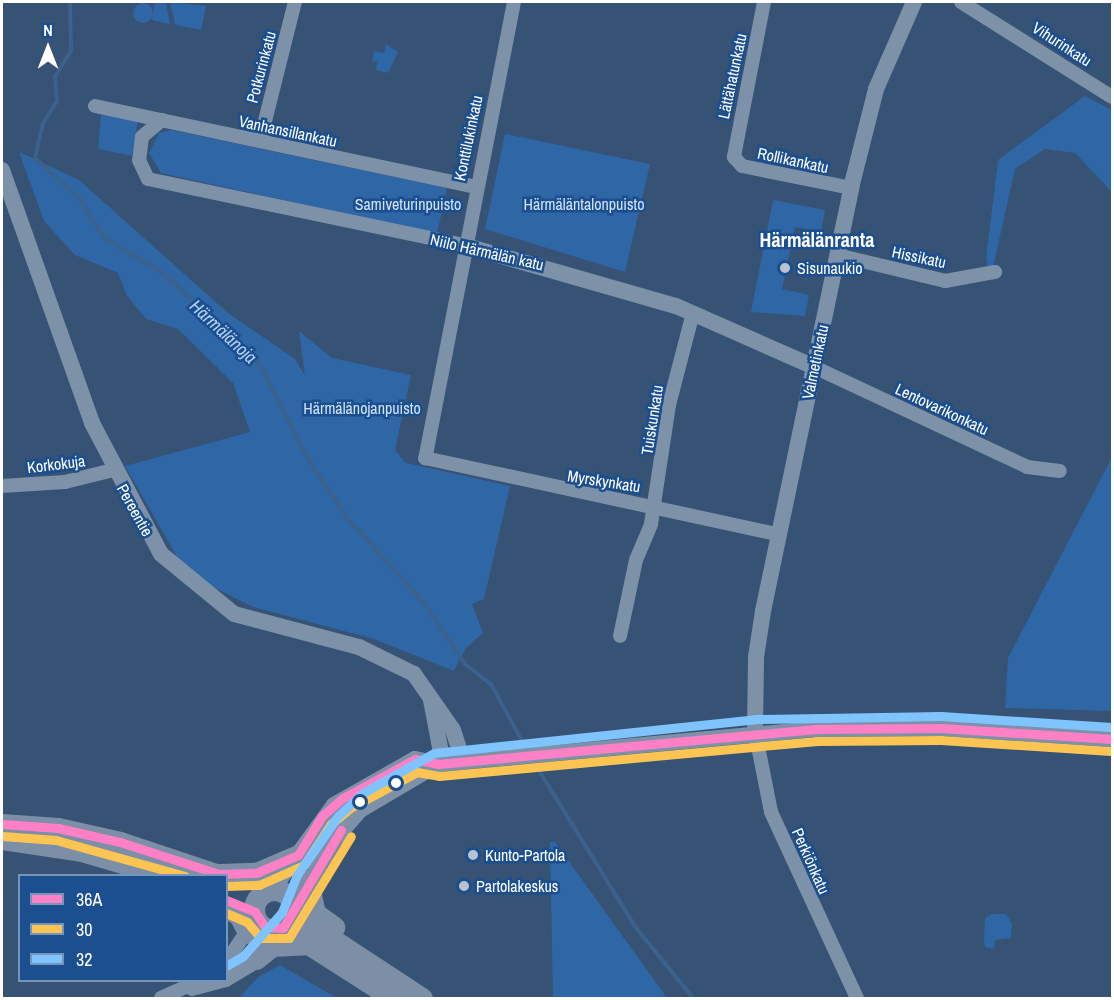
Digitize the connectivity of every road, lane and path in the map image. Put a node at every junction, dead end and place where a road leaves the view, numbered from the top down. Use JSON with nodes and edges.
{"nodes":[{"id":1,"x":295,"y":2,"type":"edge"},
{"id":2,"x":514,"y":2,"type":"edge"},
{"id":3,"x":764,"y":2,"type":"edge"},
{"id":4,"x":914,"y":2,"type":"edge"},
{"id":5,"x":961,"y":2,"type":"edge"},
{"id":6,"x":1113,"y":97,"type":"edge"},
{"id":7,"x":95,"y":106,"type":"dead end"},
{"id":8,"x":162,"y":120,"type":"junction"},
{"id":9,"x":260,"y":141,"type":"junction"},
{"id":10,"x":734,"y":157,"type":"joint"},
{"id":11,"x":2,"y":170,"type":"edge"},
{"id":12,"x":475,"y":187,"type":"junction"},
{"id":13,"x":851,"y":188,"type":"junction"},
{"id":14,"x":463,"y":245,"type":"junction"},
{"id":15,"x":837,"y":255,"type":"junction"},
{"id":16,"x":995,"y":272,"type":"dead end"},
{"id":17,"x":693,"y":313,"type":"junction"},
{"id":18,"x":814,"y":367,"type":"junction"},
{"id":19,"x":425,"y":458,"type":"joint"},
{"id":20,"x":113,"y":470,"type":"junction"},
{"id":21,"x":1060,"y":471,"type":"dead end"},
{"id":22,"x":2,"y":486,"type":"edge"},
{"id":23,"x":653,"y":507,"type":"junction"},
{"id":24,"x":778,"y":534,"type":"junction"},
{"id":25,"x":620,"y":636,"type":"dead end"},
{"id":26,"x":431,"y":697,"type":"junction"},
{"id":27,"x":755,"y":731,"type":"junction"},
{"id":28,"x":1113,"y":739,"type":"edge"},
{"id":29,"x":463,"y":761,"type":"junction"},
{"id":30,"x":440,"y":764,"type":"junction"},
{"id":31,"x":2,"y":824,"type":"edge"},
{"id":32,"x":2,"y":839,"type":"edge"},
{"id":33,"x":298,"y":855,"type":"junction"},
{"id":34,"x":160,"y":874,"type":"edge"},
{"id":35,"x":217,"y":874,"type":"edge"},
{"id":36,"x":228,"y":876,"type":"edge"},
{"id":37,"x":228,"y":881,"type":"edge"},
{"id":38,"x":308,"y":881,"type":"junction"},
{"id":39,"x":228,"y":901,"type":"edge"},
{"id":40,"x":228,"y":909,"type":"edge"},
{"id":41,"x":259,"y":910,"type":"junction"},
{"id":42,"x":287,"y":920,"type":"junction"},
{"id":43,"x":309,"y":945,"type":"junction"},
{"id":44,"x":357,"y":953,"type":"junction"},
{"id":45,"x":228,"y":959,"type":"edge"},
{"id":46,"x":256,"y":959,"type":"junction"},
{"id":47,"x":228,"y":979,"type":"edge"},
{"id":48,"x":199,"y":982,"type":"edge"},
{"id":49,"x":218,"y":982,"type":"edge"},
{"id":50,"x":184,"y":990,"type":"junction"},
{"id":51,"x":162,"y":999,"type":"edge"},
{"id":52,"x":393,"y":999,"type":"edge"},
{"id":53,"x":422,"y":999,"type":"edge"},
{"id":54,"x":857,"y":999,"type":"edge"}],
"edges":[{"from":1,"to":9,"type":"street","name":"Potkurinkatu"},
{"from":2,"to":12,"type":"street","name":"Konttilukinkatu"},
{"from":3,"to":10,"type":"street","name":"Lättähatunkatu"},
{"from":4,"to":13,"type":"street","name":"Valmetinkatu"},
{"from":5,"to":6,"type":"street","name":"Vihurinkatu"},
{"from":7,"to":8,"type":"street","name":"Vanhansillankatu"},
{"from":8,"to":9,"type":"street","name":"Vanhansillankatu"},
{"from":8,"to":14,"type":"street","name":"Niilo Härmälän katu"},
{"from":9,"to":12,"type":"street","name":"Vanhansillankatu"},
{"from":10,"to":13,"type":"street","name":"Rollikankatu"},
{"from":11,"to":20,"type":"street","name":"Pereentie"},
{"from":12,"to":14,"type":"street","name":"Konttilukinkatu"},
{"from":13,"to":15,"type":"street","name":"Valmetinkatu"},
{"from":14,"to":17,"type":"street","name":"Niilo Härmälän katu"},
{"from":14,"to":19,"type":"street","name":"Konttilukinkatu"},
{"from":15,"to":16,"type":"street","name":"Hissikatu"},
{"from":15,"to":18,"type":"street","name":"Valmetinkatu"},
{"from":17,"to":18,"type":"street","name":"Niilo Härmälän katu"},
{"from":17,"to":23,"type":"street","name":"Tuiskunkatu"},
{"from":18,"to":21,"type":"street","name":"Lentovarikonkatu"},
{"from":18,"to":24,"type":"street","name":"Valmetinkatu"},
{"from":19,"to":23,"type":"street","name":"Myrskynkatu"},
{"from":20,"to":22,"type":"street","name":"Korkokuja"},
{"from":20,"to":26,"type":"street","name":"Pereentie"},
{"from":23,"to":24,"type":"street","name":"Myrskynkatu"},
{"from":23,"to":25,"type":"street","name":"Tuiskunkatu"},
{"from":24,"to":27,"type":"street","name":"Valmetinkatu"},
{"from":26,"to":29,"type":"street","name":"Pereentie"},
{"from":26,"to":30,"type":"street","name":"Pereentie"},
{"from":27,"to":28,"type":"street"},
{"from":27,"to":29,"type":"street"},
{"from":27,"to":54,"type":"street","name":"Perkiönkatu"},
{"from":29,"to":30,"type":"street"},
{"from":30,"to":33,"type":"street"},
{"from":30,"to":38,"type":"street"},
{"from":31,"to":35,"type":"main road"},
{"from":32,"to":34,"type":"main road"},
{"from":33,"to":36,"type":"main road"},
{"from":33,"to":41,"type":"street"},
{"from":37,"to":41,"type":"main road"},
{"from":38,"to":42,"type":"street"},
{"from":38,"to":44,"type":"main road"},
{"from":39,"to":41,"type":"main road"},
{"from":40,"to":41,"type":"main road"},
{"from":41,"to":42,"type":"main road"},
{"from":41,"to":42,"type":"main road"},
{"from":41,"to":45,"type":"street"},
{"from":42,"to":43,"type":"main road"},
{"from":42,"to":44,"type":"main road"},
{"from":42,"to":46,"type":"street"},
{"from":43,"to":46,"type":"main road"},
{"from":43,"to":52,"type":"main road"},
{"from":44,"to":53,"type":"main road"},
{"from":46,"to":47,"type":"street"},
{"from":48,"to":50,"type":"street"},
{"from":49,"to":50,"type":"street"},
{"from":50,"to":51,"type":"street"}]}
